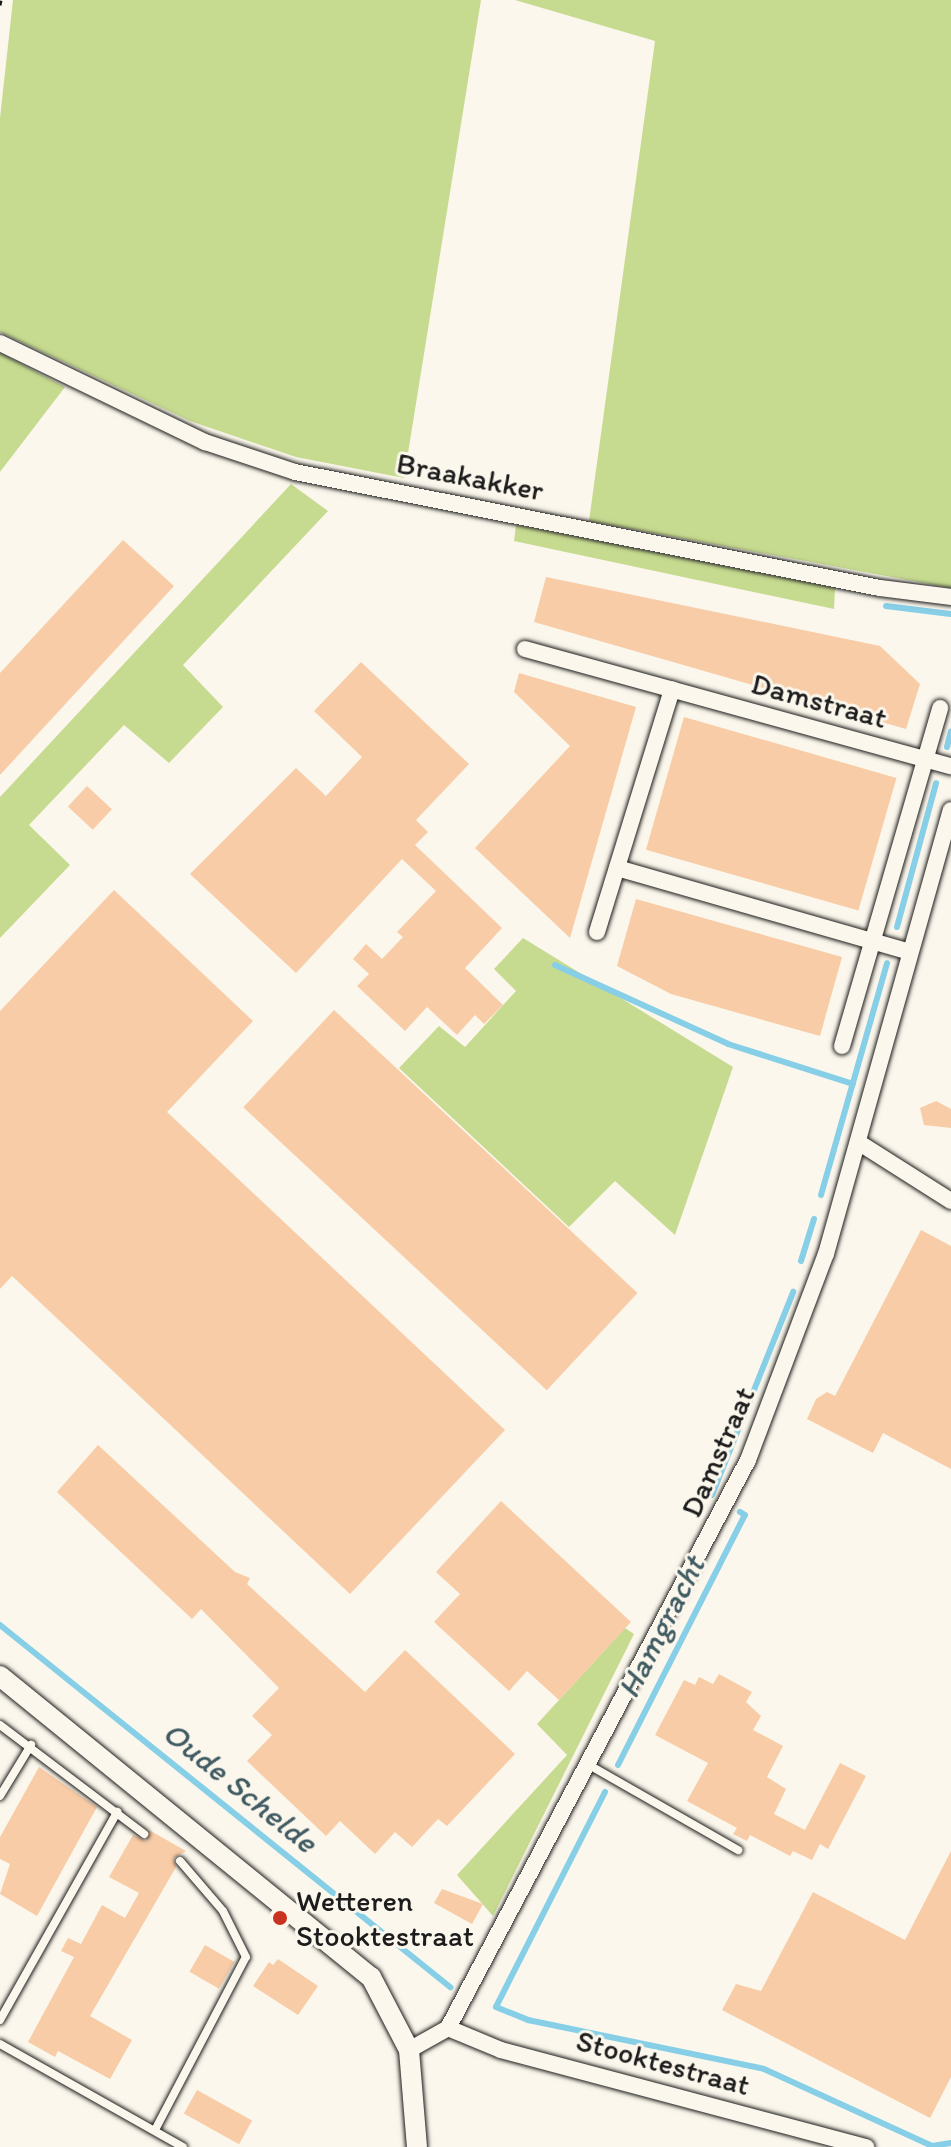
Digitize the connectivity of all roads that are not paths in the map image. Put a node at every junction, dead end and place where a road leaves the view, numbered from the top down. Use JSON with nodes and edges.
{"nodes":[{"id":1,"x":0,"y":343,"type":"edge"},
{"id":2,"x":951,"y":597,"type":"edge"},
{"id":3,"x":525,"y":649,"type":"dead end"},
{"id":4,"x":672,"y":689,"type":"junction"},
{"id":5,"x":940,"y":708,"type":"dead end"},
{"id":6,"x":924,"y":759,"type":"junction"},
{"id":7,"x":951,"y":766,"type":"edge"},
{"id":8,"x":951,"y":810,"type":"edge"},
{"id":9,"x":617,"y":868,"type":"junction"},
{"id":10,"x":597,"y":932,"type":"dead end"},
{"id":11,"x":874,"y":942,"type":"junction"},
{"id":12,"x":910,"y":952,"type":"junction"},
{"id":13,"x":842,"y":1046,"type":"dead end"},
{"id":14,"x":858,"y":1142,"type":"junction"},
{"id":15,"x":951,"y":1201,"type":"edge"},
{"id":16,"x":0,"y":1676,"type":"edge"},
{"id":17,"x":0,"y":1725,"type":"edge"},
{"id":18,"x":31,"y":1745,"type":"junction"},
{"id":19,"x":589,"y":1765,"type":"junction"},
{"id":20,"x":0,"y":1796,"type":"edge"},
{"id":21,"x":117,"y":1812,"type":"junction"},
{"id":22,"x":144,"y":1834,"type":"dead end"},
{"id":23,"x":738,"y":1850,"type":"dead end"},
{"id":24,"x":180,"y":1861,"type":"dead end"},
{"id":25,"x":0,"y":2020,"type":"edge"},
{"id":26,"x":448,"y":2028,"type":"junction"},
{"id":27,"x":0,"y":2044,"type":"edge"},
{"id":28,"x":409,"y":2050,"type":"junction"},
{"id":29,"x":155,"y":2130,"type":"junction"},
{"id":30,"x":183,"y":2147,"type":"edge"},
{"id":31,"x":417,"y":2147,"type":"edge"},
{"id":32,"x":866,"y":2147,"type":"edge"}],
"edges":[{"from":1,"to":2,"type":"street","name":"Braakakker"},
{"from":3,"to":4,"type":"street","name":"Damstraat"},
{"from":4,"to":6,"type":"street","name":"Damstraat"},
{"from":4,"to":9,"type":"street"},
{"from":5,"to":6,"type":"street"},
{"from":6,"to":7,"type":"street","name":"Damstraat"},
{"from":6,"to":11,"type":"street"},
{"from":8,"to":12,"type":"street","name":"Damstraat"},
{"from":9,"to":10,"type":"street"},
{"from":9,"to":11,"type":"street"},
{"from":11,"to":12,"type":"street"},
{"from":11,"to":13,"type":"street"},
{"from":12,"to":14,"type":"street","name":"Damstraat"},
{"from":14,"to":15,"type":"street"},
{"from":14,"to":19,"type":"street","name":"Damstraat"},
{"from":16,"to":28,"type":"street"},
{"from":17,"to":18,"type":"lane"},
{"from":18,"to":20,"type":"lane"},
{"from":18,"to":21,"type":"lane"},
{"from":19,"to":23,"type":"lane"},
{"from":19,"to":26,"type":"street","name":"Damstraat"},
{"from":21,"to":22,"type":"lane"},
{"from":21,"to":25,"type":"lane"},
{"from":24,"to":29,"type":"lane"},
{"from":26,"to":28,"type":"street"},
{"from":26,"to":32,"type":"street","name":"Stooktestraat"},
{"from":27,"to":29,"type":"lane"},
{"from":28,"to":31,"type":"street"},
{"from":29,"to":30,"type":"lane"}]}
